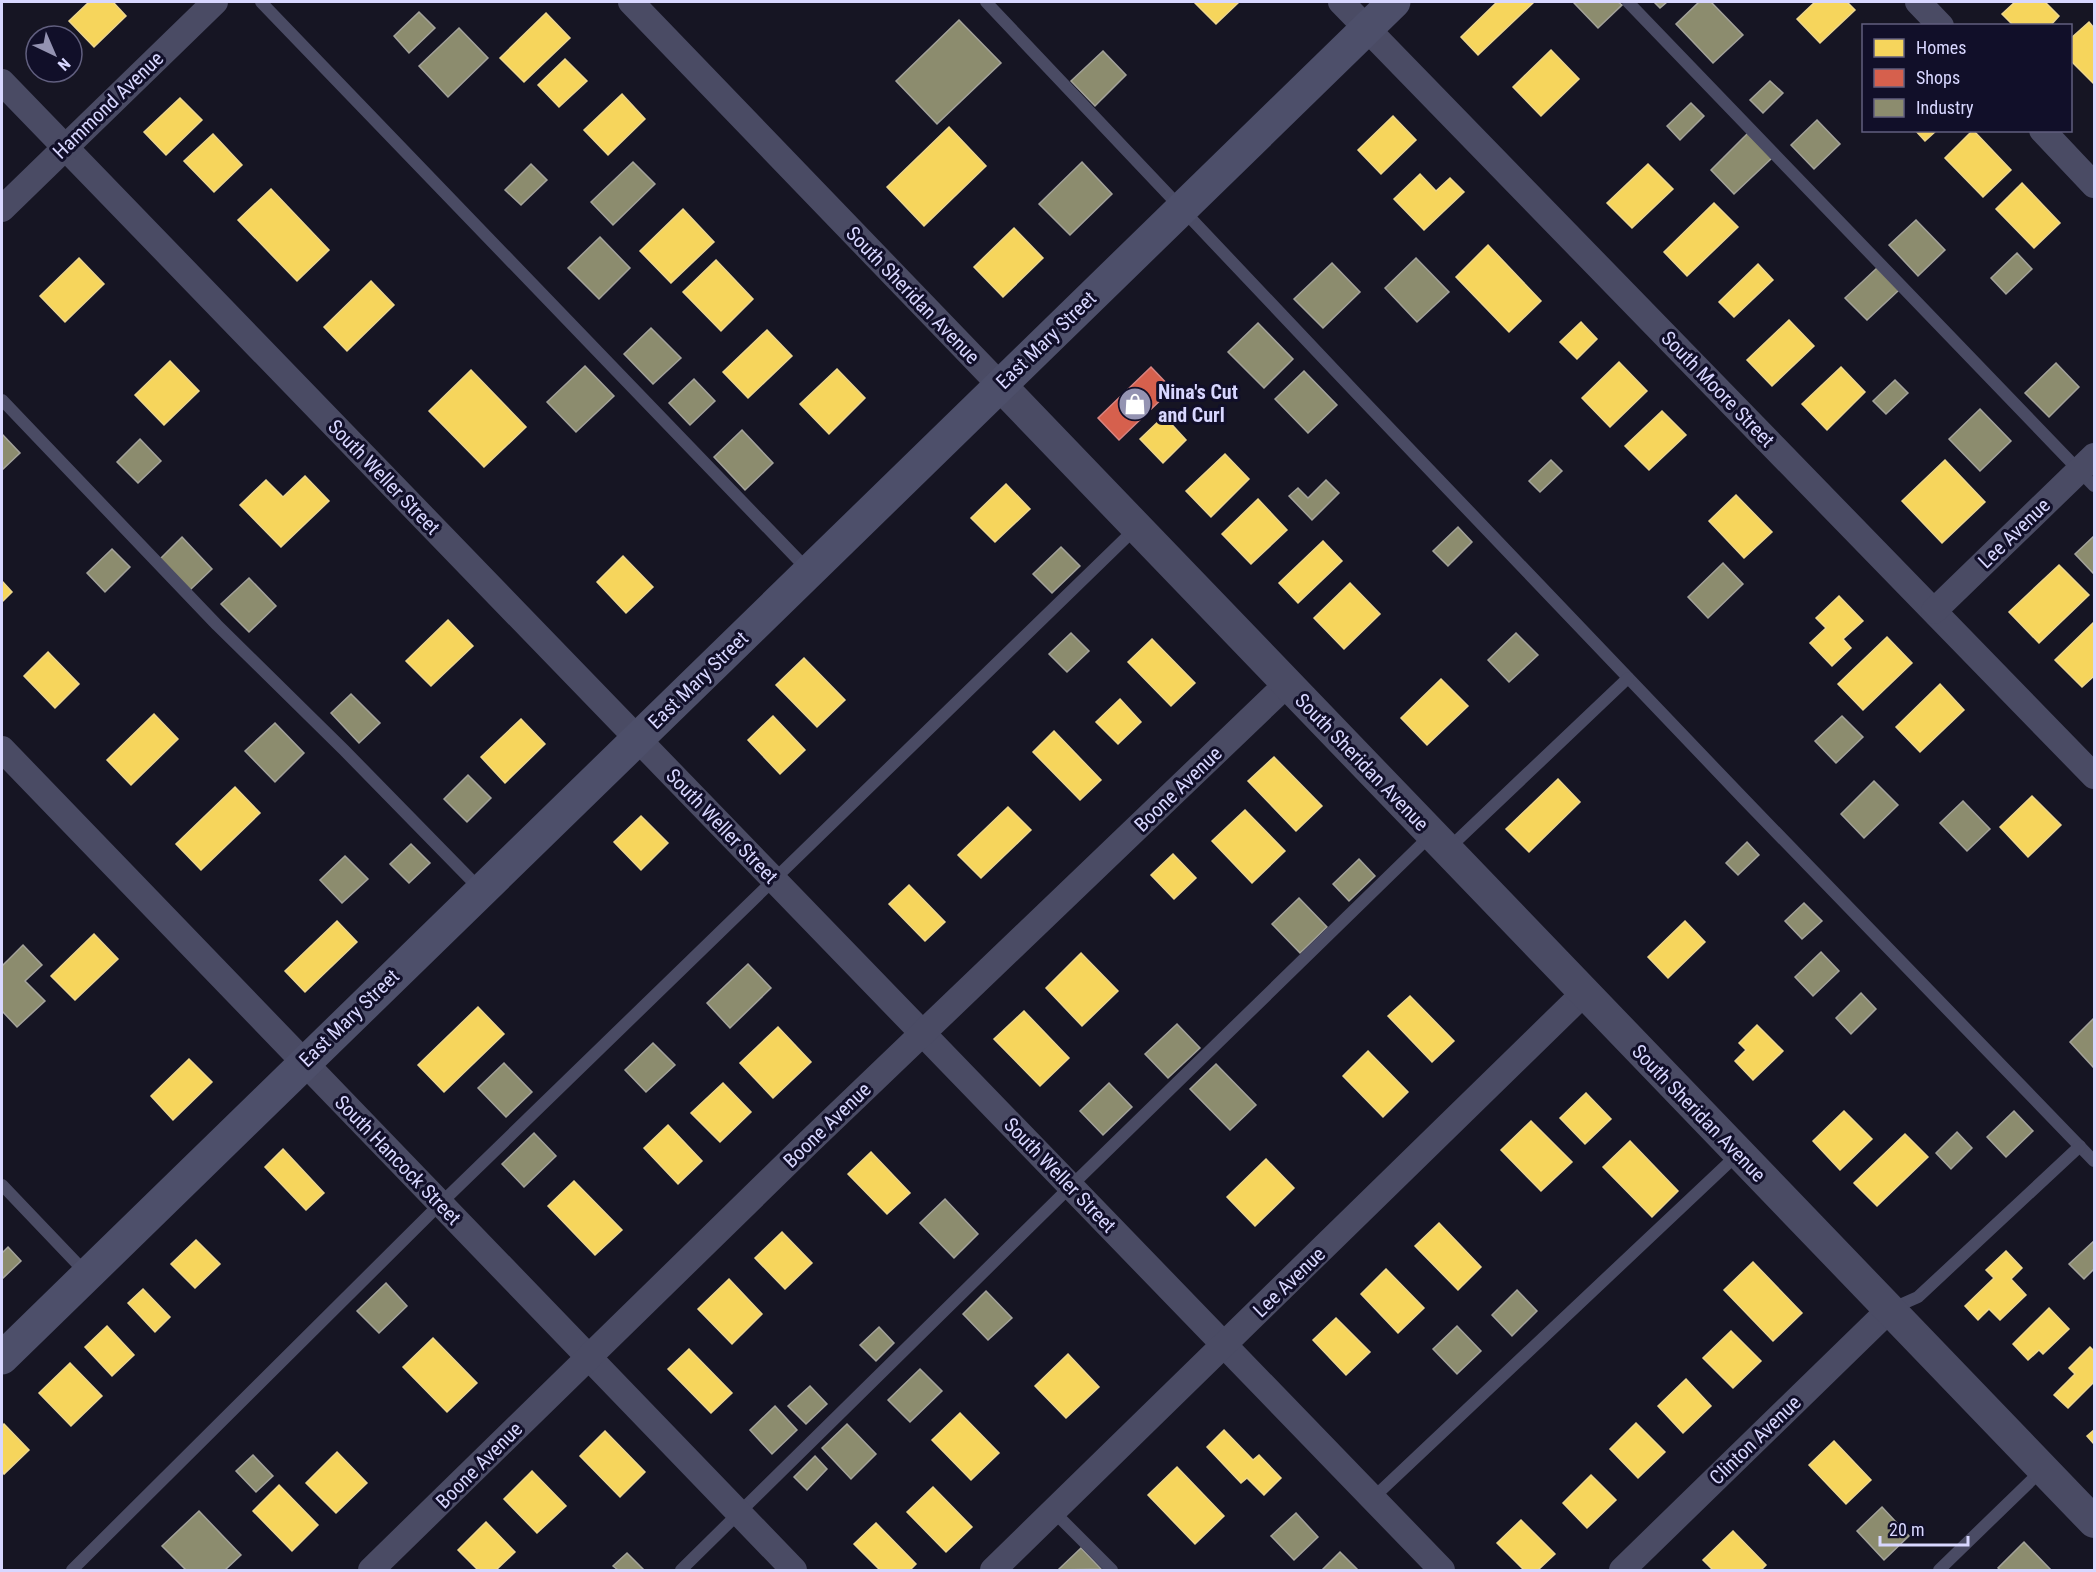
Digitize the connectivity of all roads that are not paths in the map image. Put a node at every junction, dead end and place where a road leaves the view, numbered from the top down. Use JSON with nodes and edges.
{"nodes":[{"id":1,"x":215,"y":2,"type":"edge"},
{"id":2,"x":261,"y":2,"type":"edge"},
{"id":3,"x":631,"y":2,"type":"edge"},
{"id":4,"x":986,"y":2,"type":"edge"},
{"id":5,"x":1341,"y":2,"type":"edge"},
{"id":6,"x":1394,"y":2,"type":"edge"},
{"id":7,"x":1628,"y":2,"type":"edge"},
{"id":8,"x":1918,"y":2,"type":"edge"},
{"id":9,"x":1939,"y":24,"type":"edge"},
{"id":10,"x":1367,"y":28,"type":"junction"},
{"id":11,"x":2,"y":82,"type":"edge"},
{"id":12,"x":2044,"y":132,"type":"edge"},
{"id":13,"x":65,"y":147,"type":"junction"},
{"id":14,"x":2094,"y":185,"type":"edge"},
{"id":15,"x":1182,"y":208,"type":"junction"},
{"id":16,"x":2,"y":209,"type":"edge"},
{"id":17,"x":1000,"y":385,"type":"junction"},
{"id":18,"x":2,"y":400,"type":"edge"},
{"id":19,"x":2090,"y":470,"type":"edge"},
{"id":20,"x":1137,"y":528,"type":"junction"},
{"id":21,"x":809,"y":571,"type":"junction"},
{"id":22,"x":1934,"y":611,"type":"junction"},
{"id":23,"x":1628,"y":678,"type":"junction"},
{"id":24,"x":1287,"y":684,"type":"junction"},
{"id":25,"x":638,"y":739,"type":"junction"},
{"id":26,"x":2,"y":749,"type":"edge"},
{"id":27,"x":2094,"y":776,"type":"edge"},
{"id":28,"x":1439,"y":843,"type":"junction"},
{"id":29,"x":774,"y":880,"type":"junction"},
{"id":30,"x":481,"y":890,"type":"junction"},
{"id":31,"x":1584,"y":993,"type":"junction"},
{"id":32,"x":922,"y":1033,"type":"junction"},
{"id":33,"x":304,"y":1063,"type":"junction"},
{"id":34,"x":2080,"y":1146,"type":"junction"},
{"id":35,"x":1738,"y":1154,"type":"junction"},
{"id":36,"x":2094,"y":1161,"type":"edge"},
{"id":37,"x":2,"y":1185,"type":"edge"},
{"id":38,"x":1071,"y":1186,"type":"junction"},
{"id":39,"x":440,"y":1204,"type":"junction"},
{"id":40,"x":87,"y":1274,"type":"junction"},
{"id":41,"x":1889,"y":1310,"type":"junction"},
{"id":42,"x":1224,"y":1345,"type":"junction"},
{"id":43,"x":588,"y":1357,"type":"junction"},
{"id":44,"x":2,"y":1358,"type":"edge"},
{"id":45,"x":2043,"y":1469,"type":"junction"},
{"id":46,"x":1373,"y":1498,"type":"junction"},
{"id":47,"x":1053,"y":1512,"type":"junction"},
{"id":48,"x":739,"y":1514,"type":"junction"},
{"id":49,"x":2094,"y":1522,"type":"edge"},
{"id":50,"x":72,"y":1570,"type":"edge"},
{"id":51,"x":371,"y":1570,"type":"edge"},
{"id":52,"x":681,"y":1570,"type":"edge"},
{"id":53,"x":794,"y":1570,"type":"edge"},
{"id":54,"x":993,"y":1570,"type":"edge"},
{"id":55,"x":1112,"y":1570,"type":"edge"},
{"id":56,"x":1442,"y":1570,"type":"edge"},
{"id":57,"x":1622,"y":1570,"type":"edge"},
{"id":58,"x":1939,"y":1570,"type":"edge"}],
"edges":[{"from":1,"to":13,"type":"street","name":"Hammond Avenue"},
{"from":2,"to":21,"type":"lane"},
{"from":3,"to":17,"type":"street","name":"South Sheridan Avenue"},
{"from":4,"to":15,"type":"lane"},
{"from":5,"to":10,"type":"street","name":"South Moore Street"},
{"from":6,"to":10,"type":"main road","name":"East Mary Street"},
{"from":7,"to":19,"type":"lane"},
{"from":8,"to":9,"type":"street"},
{"from":10,"to":15,"type":"main road","name":"East Mary Street"},
{"from":10,"to":22,"type":"street","name":"South Moore Street"},
{"from":11,"to":13,"type":"street","name":"South Weller Street"},
{"from":12,"to":14,"type":"street"},
{"from":13,"to":16,"type":"street","name":"Hammond Avenue"},
{"from":13,"to":25,"type":"street","name":"South Weller Street"},
{"from":15,"to":17,"type":"main road","name":"East Mary Street"},
{"from":15,"to":23,"type":"lane"},
{"from":17,"to":20,"type":"street","name":"South Sheridan Avenue"},
{"from":17,"to":21,"type":"main road","name":"East Mary Street"},
{"from":18,"to":30,"type":"lane"},
{"from":19,"to":22,"type":"street","name":"Lee Avenue"},
{"from":20,"to":24,"type":"street","name":"South Sheridan Avenue"},
{"from":20,"to":29,"type":"lane"},
{"from":21,"to":25,"type":"main road","name":"East Mary Street"},
{"from":22,"to":27,"type":"street","name":"South Moore Street"},
{"from":23,"to":28,"type":"lane"},
{"from":23,"to":34,"type":"lane"},
{"from":24,"to":28,"type":"street","name":"South Sheridan Avenue"},
{"from":24,"to":32,"type":"street","name":"Boone Avenue"},
{"from":25,"to":29,"type":"street","name":"South Weller Street"},
{"from":25,"to":30,"type":"main road","name":"East Mary Street"},
{"from":26,"to":33,"type":"street","name":"South Hancock Street"},
{"from":28,"to":31,"type":"street","name":"South Sheridan Avenue"},
{"from":28,"to":38,"type":"lane"},
{"from":29,"to":32,"type":"street","name":"South Weller Street"},
{"from":29,"to":39,"type":"lane"},
{"from":30,"to":33,"type":"main road","name":"East Mary Street"},
{"from":31,"to":35,"type":"street","name":"South Sheridan Avenue"},
{"from":31,"to":42,"type":"street","name":"Lee Avenue"},
{"from":32,"to":38,"type":"street","name":"South Weller Street"},
{"from":32,"to":43,"type":"street","name":"Boone Avenue"},
{"from":33,"to":39,"type":"street","name":"South Hancock Street"},
{"from":33,"to":40,"type":"main road","name":"East Mary Street"},
{"from":34,"to":36,"type":"lane"},
{"from":34,"to":41,"type":"lane"},
{"from":35,"to":41,"type":"street","name":"South Sheridan Avenue"},
{"from":35,"to":46,"type":"lane"},
{"from":37,"to":40,"type":"lane"},
{"from":38,"to":42,"type":"street","name":"South Weller Street"},
{"from":38,"to":48,"type":"lane"},
{"from":39,"to":43,"type":"street","name":"South Hancock Street"},
{"from":39,"to":50,"type":"lane"},
{"from":40,"to":44,"type":"main road","name":"East Mary Street"},
{"from":41,"to":45,"type":"street","name":"South Sheridan Avenue"},
{"from":41,"to":57,"type":"street","name":"Clinton Avenue"},
{"from":42,"to":46,"type":"street","name":"South Weller Street"},
{"from":42,"to":47,"type":"street","name":"Lee Avenue"},
{"from":43,"to":48,"type":"street","name":"South Hancock Street"},
{"from":43,"to":51,"type":"street","name":"Boone Avenue"},
{"from":45,"to":49,"type":"street","name":"South Sheridan Avenue"},
{"from":45,"to":58,"type":"lane"},
{"from":46,"to":56,"type":"street","name":"South Weller Street"},
{"from":47,"to":54,"type":"street","name":"Lee Avenue"},
{"from":47,"to":55,"type":"lane"},
{"from":48,"to":52,"type":"lane"},
{"from":48,"to":53,"type":"street","name":"South Hancock Street"}]}
